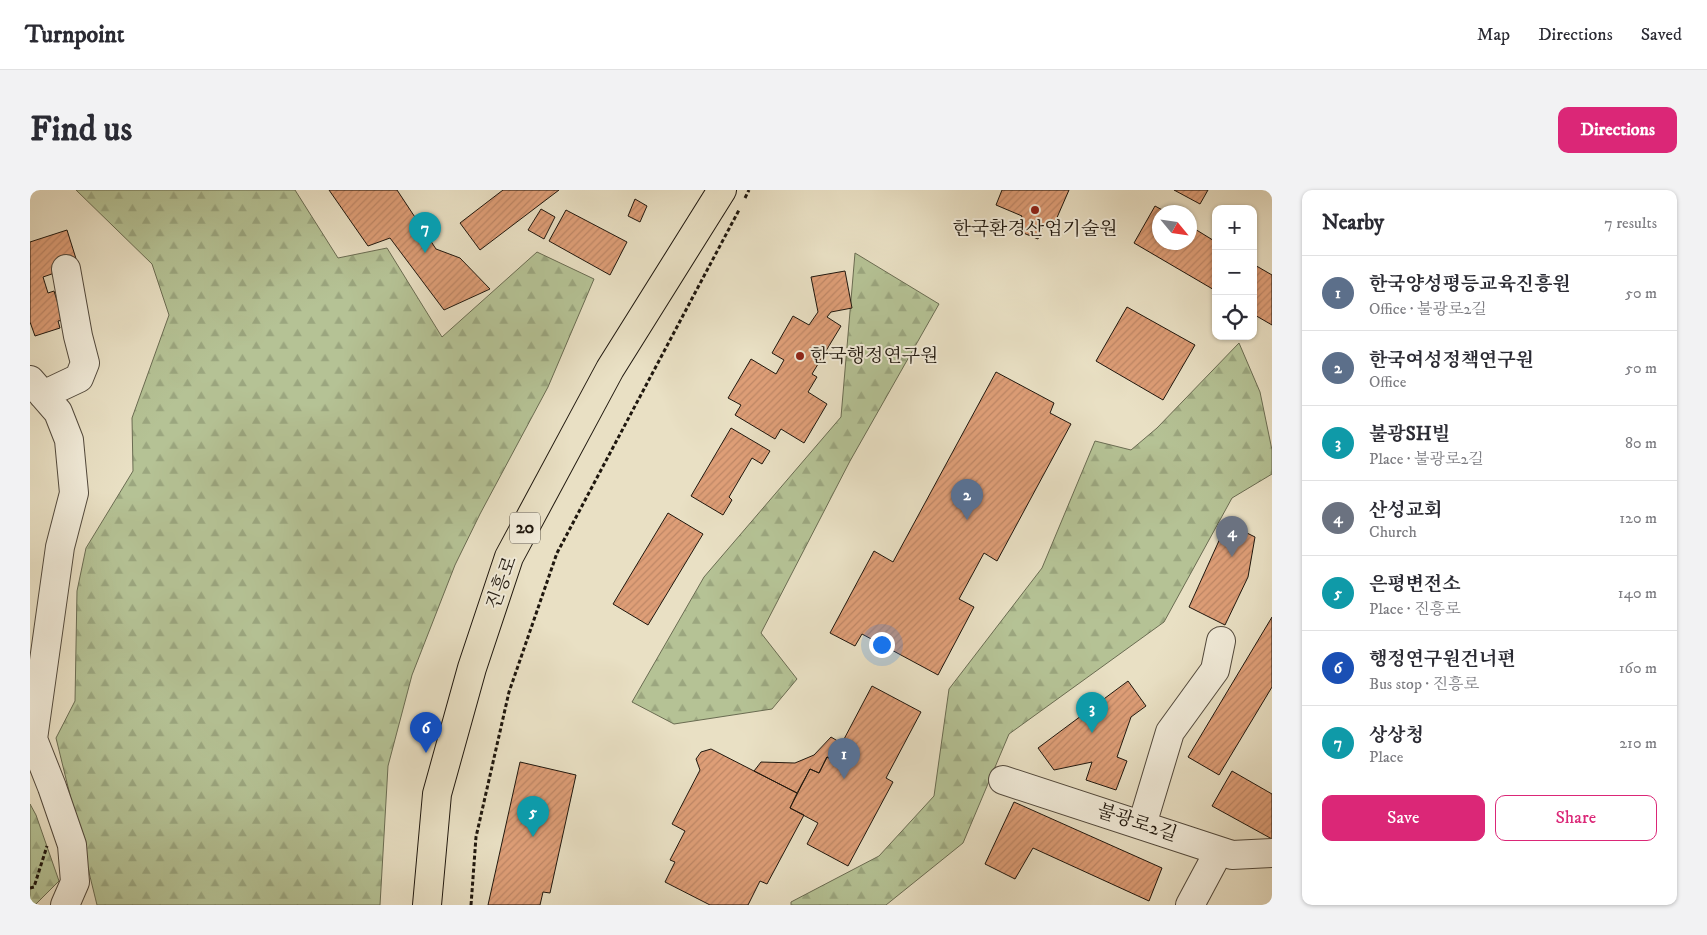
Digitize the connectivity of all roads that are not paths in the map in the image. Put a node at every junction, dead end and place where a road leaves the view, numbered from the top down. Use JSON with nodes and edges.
{"nodes":[{"id":1,"x":722,"y":190,"type":"edge"},
{"id":2,"x":66,"y":269,"type":"dead end"},
{"id":3,"x":36,"y":387,"type":"edge"},
{"id":4,"x":1221,"y":641,"type":"dead end"},
{"id":5,"x":1004,"y":780,"type":"dead end"},
{"id":6,"x":1142,"y":825,"type":"junction"},
{"id":7,"x":1219,"y":851,"type":"junction"},
{"id":8,"x":1272,"y":853,"type":"edge"},
{"id":9,"x":65,"y":905,"type":"edge"},
{"id":10,"x":427,"y":905,"type":"edge"},
{"id":11,"x":1190,"y":905,"type":"edge"}],
"edges":[{"from":1,"to":10,"type":"main road","name":"진흥로","number":"20"},
{"from":2,"to":3,"type":"street"},
{"from":3,"to":9,"type":"street"},
{"from":4,"to":6,"type":"street"},
{"from":5,"to":6,"type":"street","name":"불광로2길"},
{"from":6,"to":7,"type":"street","name":"불광로2길"},
{"from":7,"to":8,"type":"street","name":"불광로2길"},
{"from":7,"to":11,"type":"street"}]}
